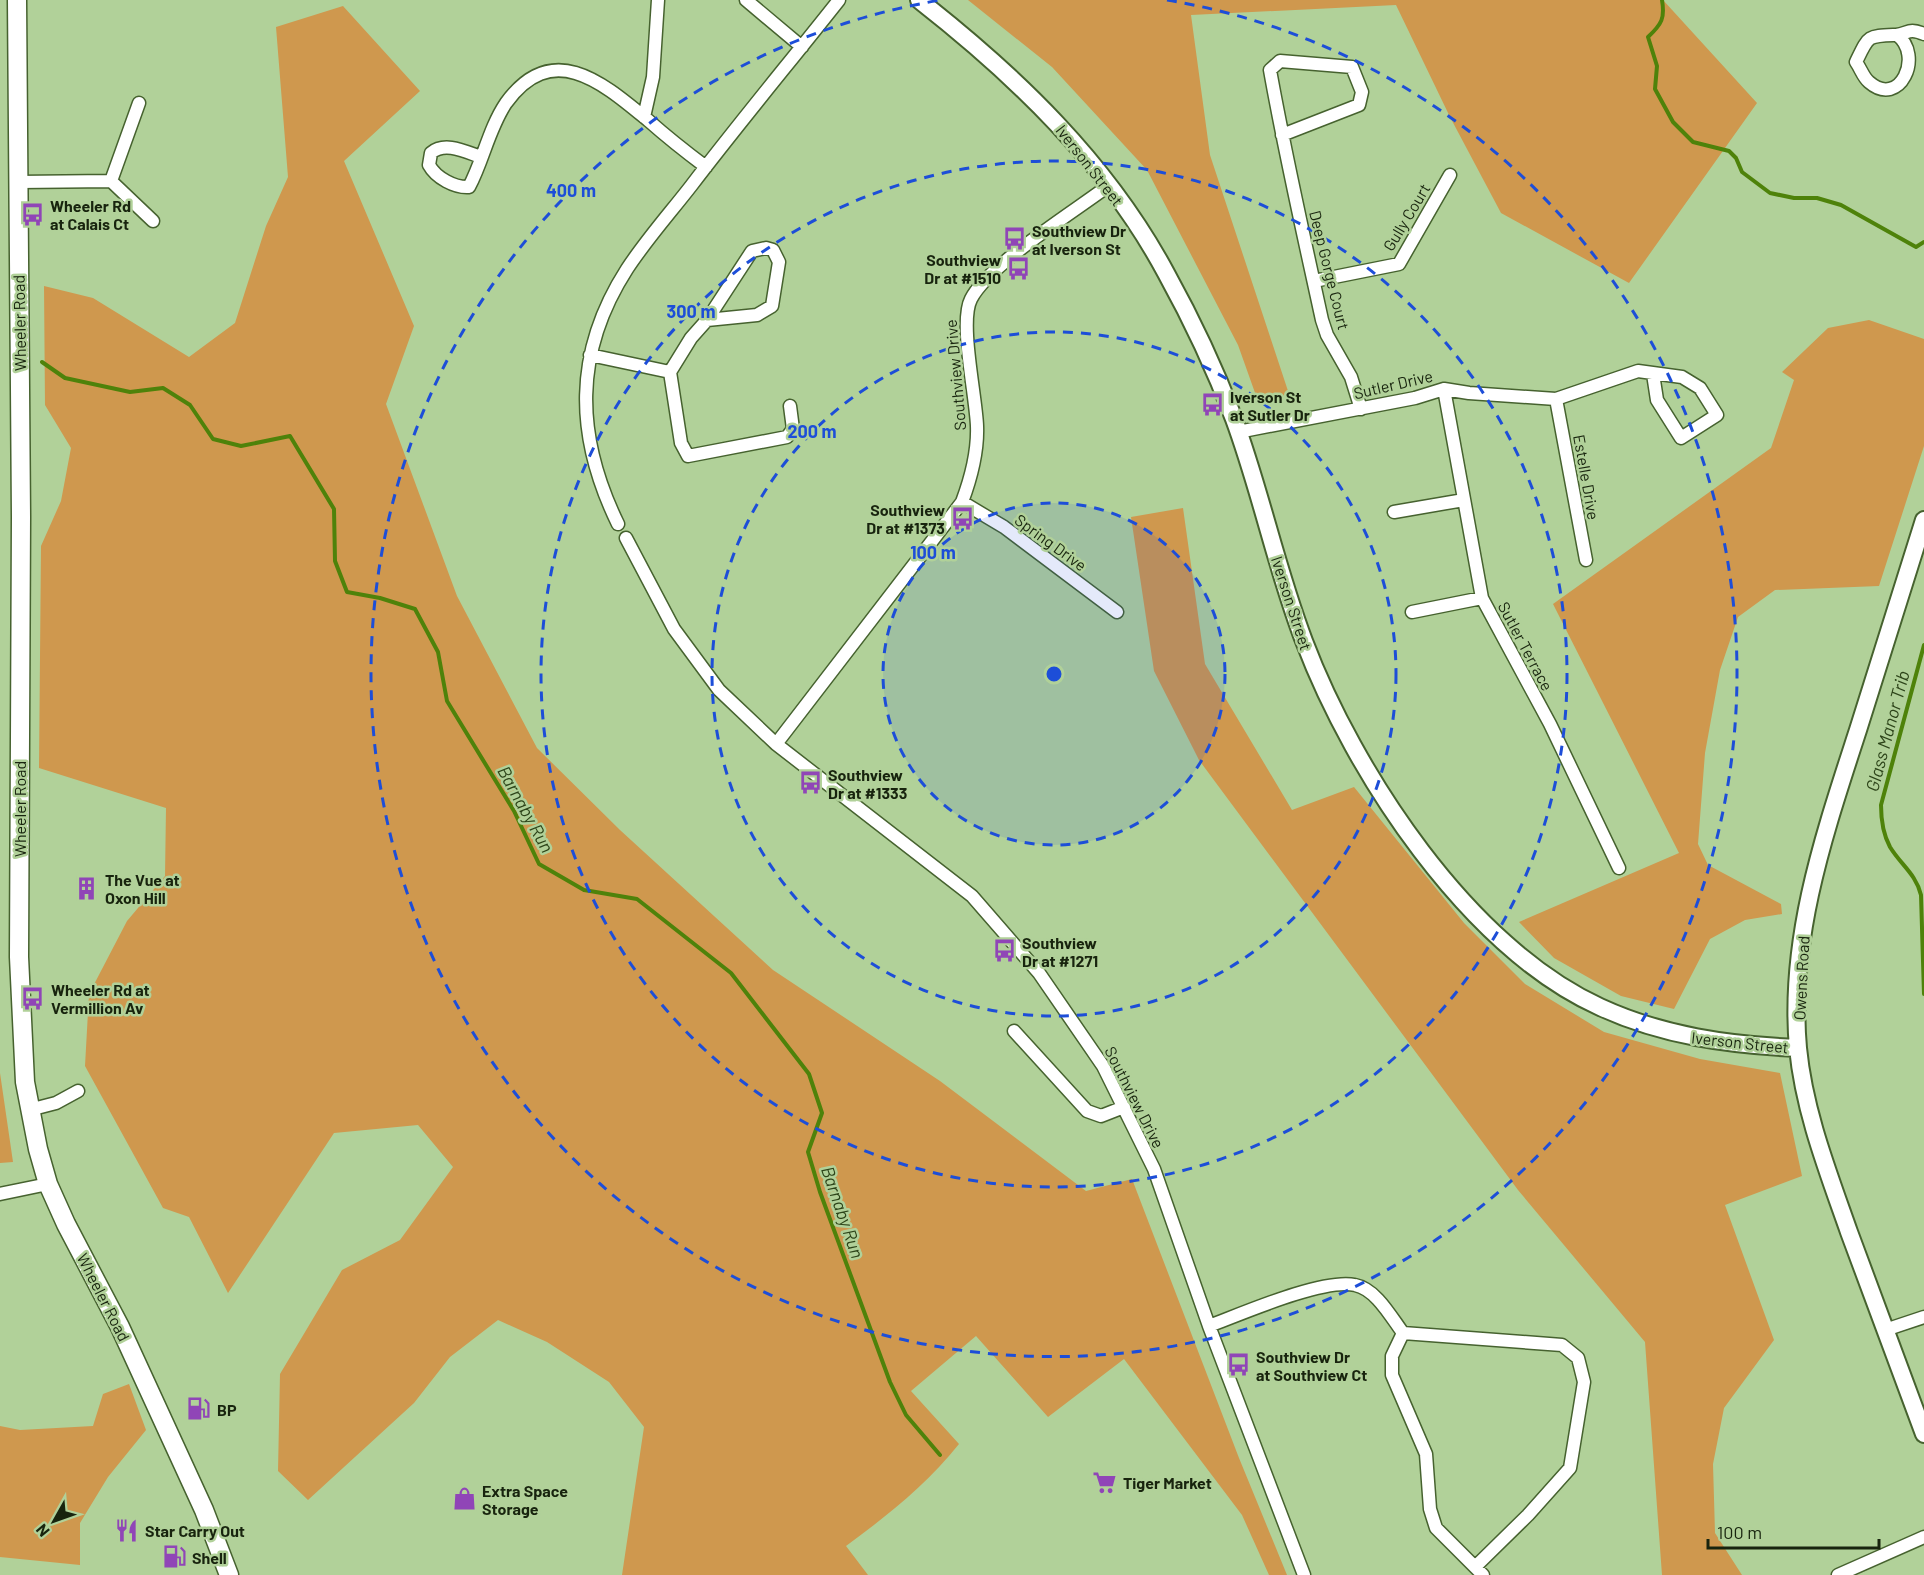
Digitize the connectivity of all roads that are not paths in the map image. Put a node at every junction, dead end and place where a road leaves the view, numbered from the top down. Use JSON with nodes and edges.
{"nodes":[{"id":1,"x":17,"y":0,"type":"edge"},
{"id":2,"x":657,"y":0,"type":"edge"},
{"id":3,"x":746,"y":0,"type":"edge"},
{"id":4,"x":839,"y":0,"type":"edge"},
{"id":5,"x":919,"y":0,"type":"edge"},
{"id":6,"x":1924,"y":34,"type":"edge"},
{"id":7,"x":1897,"y":35,"type":"junction"},
{"id":8,"x":802,"y":47,"type":"junction"},
{"id":9,"x":139,"y":103,"type":"dead end"},
{"id":10,"x":644,"y":117,"type":"junction"},
{"id":11,"x":1282,"y":135,"type":"junction"},
{"id":12,"x":481,"y":157,"type":"dead end"},
{"id":13,"x":706,"y":167,"type":"junction"},
{"id":14,"x":1450,"y":175,"type":"dead end"},
{"id":15,"x":111,"y":181,"type":"junction"},
{"id":16,"x":18,"y":182,"type":"junction"},
{"id":17,"x":1108,"y":186,"type":"junction"},
{"id":18,"x":153,"y":221,"type":"dead end"},
{"id":19,"x":1314,"y":281,"type":"junction"},
{"id":20,"x":707,"y":320,"type":"junction"},
{"id":21,"x":590,"y":355,"type":"junction"},
{"id":22,"x":670,"y":372,"type":"junction"},
{"id":23,"x":1653,"y":374,"type":"junction"},
{"id":24,"x":1444,"y":389,"type":"junction"},
{"id":25,"x":1556,"y":399,"type":"junction"},
{"id":26,"x":790,"y":406,"type":"dead end"},
{"id":27,"x":1361,"y":409,"type":"junction"},
{"id":28,"x":1238,"y":432,"type":"junction"},
{"id":29,"x":1464,"y":500,"type":"junction"},
{"id":30,"x":962,"y":502,"type":"junction"},
{"id":31,"x":1394,"y":512,"type":"dead end"},
{"id":32,"x":1924,"y":520,"type":"edge"},
{"id":33,"x":618,"y":524,"type":"dead end"},
{"id":34,"x":626,"y":538,"type":"dead end"},
{"id":35,"x":1586,"y":560,"type":"dead end"},
{"id":36,"x":1482,"y":598,"type":"junction"},
{"id":37,"x":1117,"y":612,"type":"dead end"},
{"id":38,"x":1412,"y":612,"type":"dead end"},
{"id":39,"x":776,"y":744,"type":"junction"},
{"id":40,"x":1619,"y":868,"type":"dead end"},
{"id":41,"x":1014,"y":1030,"type":"dead end"},
{"id":42,"x":1798,"y":1048,"type":"junction"},
{"id":43,"x":78,"y":1091,"type":"dead end"},
{"id":44,"x":1124,"y":1107,"type":"junction"},
{"id":45,"x":29,"y":1110,"type":"junction"},
{"id":46,"x":48,"y":1184,"type":"junction"},
{"id":47,"x":0,"y":1194,"type":"edge"},
{"id":48,"x":1924,"y":1317,"type":"edge"},
{"id":49,"x":1209,"y":1326,"type":"junction"},
{"id":50,"x":1885,"y":1330,"type":"junction"},
{"id":51,"x":1403,"y":1333,"type":"junction"},
{"id":52,"x":1924,"y":1434,"type":"edge"},
{"id":53,"x":1924,"y":1537,"type":"edge"},
{"id":54,"x":1479,"y":1571,"type":"edge"},
{"id":55,"x":229,"y":1575,"type":"edge"},
{"id":56,"x":1304,"y":1575,"type":"edge"},
{"id":57,"x":1838,"y":1575,"type":"edge"}],
"edges":[{"from":1,"to":16,"type":"main road","name":"Wheeler Road"},
{"from":2,"to":10,"type":"street"},
{"from":3,"to":8,"type":"street"},
{"from":4,"to":8,"type":"street"},
{"from":5,"to":17,"type":"street","name":"Iverson Street"},
{"from":6,"to":7,"type":"street"},
{"from":7,"to":7,"type":"street"},
{"from":8,"to":13,"type":"street"},
{"from":9,"to":15,"type":"street"},
{"from":10,"to":12,"type":"street"},
{"from":10,"to":13,"type":"street"},
{"from":11,"to":11,"type":"street","name":"Deep Gorge Court"},
{"from":11,"to":19,"type":"street","name":"Deep Gorge Court"},
{"from":13,"to":21,"type":"street"},
{"from":14,"to":19,"type":"street","name":"Gully Court"},
{"from":15,"to":16,"type":"street"},
{"from":15,"to":18,"type":"street"},
{"from":16,"to":45,"type":"main road","name":"Wheeler Road"},
{"from":17,"to":28,"type":"street","name":"Iverson Street"},
{"from":17,"to":30,"type":"street","name":"Southview Drive"},
{"from":19,"to":27,"type":"street","name":"Deep Gorge Court"},
{"from":20,"to":20,"type":"street"},
{"from":20,"to":22,"type":"street"},
{"from":21,"to":22,"type":"street"},
{"from":21,"to":33,"type":"street"},
{"from":22,"to":26,"type":"street"},
{"from":23,"to":23,"type":"street"},
{"from":23,"to":25,"type":"street"},
{"from":24,"to":25,"type":"street","name":"Sutler Drive"},
{"from":24,"to":27,"type":"street","name":"Sutler Drive"},
{"from":24,"to":29,"type":"street","name":"Sutler Terrace"},
{"from":25,"to":35,"type":"street","name":"Estelle Drive"},
{"from":27,"to":28,"type":"street","name":"Sutler Drive"},
{"from":28,"to":42,"type":"street","name":"Iverson Street"},
{"from":29,"to":31,"type":"street"},
{"from":29,"to":36,"type":"street","name":"Sutler Terrace"},
{"from":30,"to":37,"type":"street","name":"Spring Drive"},
{"from":30,"to":39,"type":"street","name":"Southview Drive"},
{"from":32,"to":42,"type":"street","name":"Owens Road"},
{"from":34,"to":39,"type":"street","name":"Southview Drive"},
{"from":36,"to":38,"type":"street"},
{"from":36,"to":40,"type":"street","name":"Sutler Terrace"},
{"from":39,"to":44,"type":"street","name":"Southview Drive"},
{"from":41,"to":44,"type":"street"},
{"from":42,"to":50,"type":"street","name":"Owens Road"},
{"from":43,"to":45,"type":"street"},
{"from":44,"to":49,"type":"street","name":"Southview Drive"},
{"from":45,"to":46,"type":"main road","name":"Wheeler Road"},
{"from":46,"to":47,"type":"street"},
{"from":46,"to":55,"type":"main road","name":"Wheeler Road"},
{"from":48,"to":50,"type":"street"},
{"from":49,"to":51,"type":"street"},
{"from":49,"to":56,"type":"street","name":"Southview Drive"},
{"from":50,"to":52,"type":"street","name":"Owens Road"},
{"from":51,"to":54,"type":"street"},
{"from":51,"to":54,"type":"street"},
{"from":53,"to":57,"type":"street"}]}
